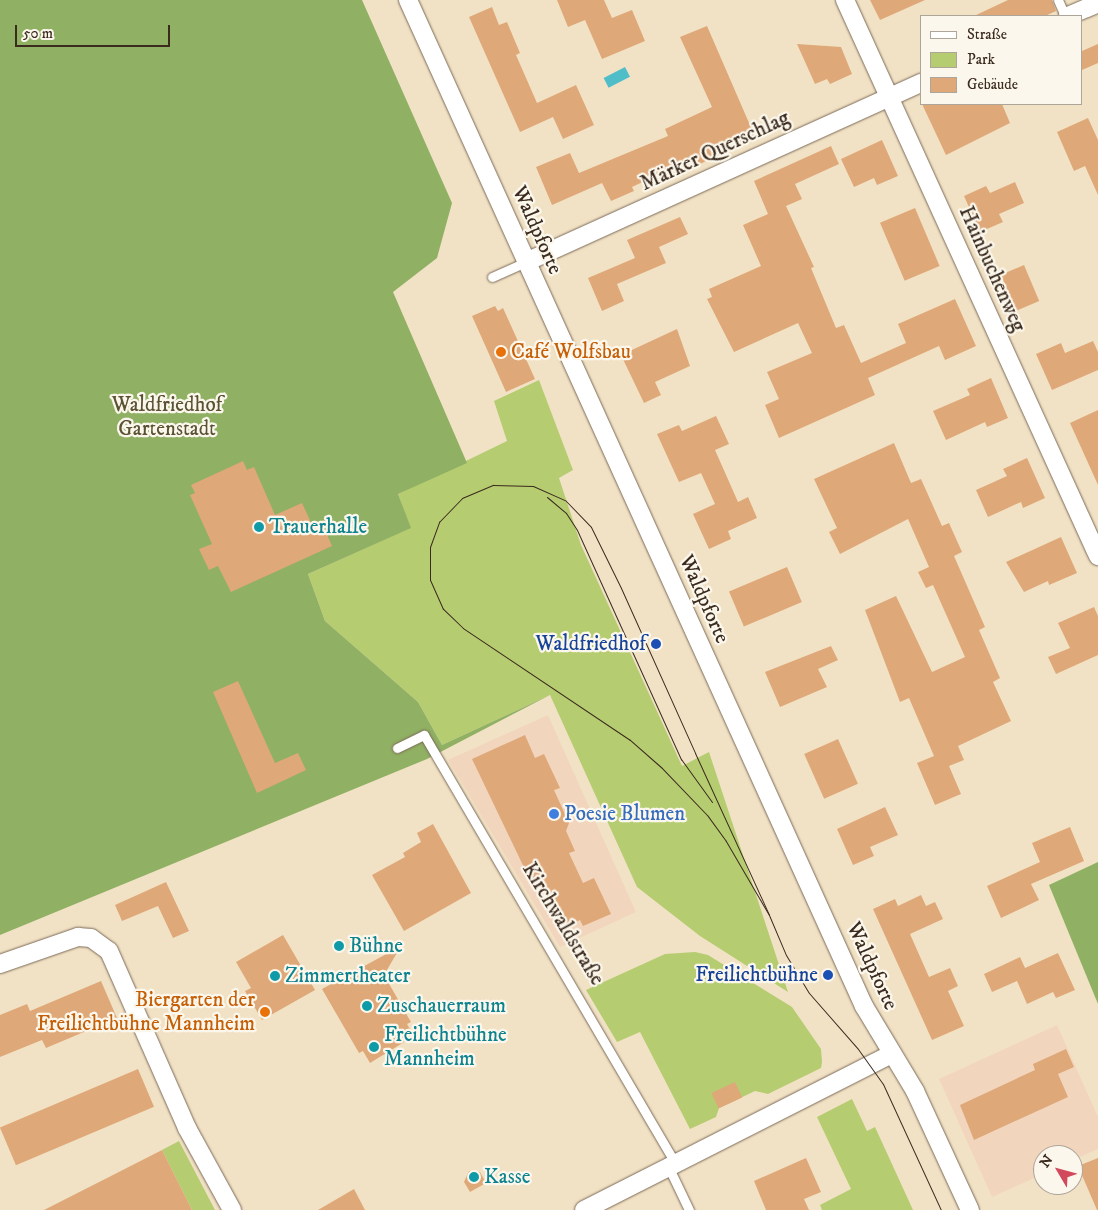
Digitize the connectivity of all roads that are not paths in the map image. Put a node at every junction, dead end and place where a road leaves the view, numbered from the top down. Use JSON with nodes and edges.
{"nodes":[{"id":1,"x":408,"y":0,"type":"edge"},
{"id":2,"x":845,"y":0,"type":"edge"},
{"id":3,"x":1058,"y":0,"type":"edge"},
{"id":4,"x":1098,"y":2,"type":"edge"},
{"id":5,"x":1066,"y":15,"type":"edge"},
{"id":6,"x":1068,"y":15,"type":"edge"},
{"id":7,"x":920,"y":83,"type":"edge"},
{"id":8,"x":889,"y":96,"type":"junction"},
{"id":9,"x":526,"y":262,"type":"junction"},
{"id":10,"x":492,"y":277,"type":"dead end"},
{"id":11,"x":1098,"y":556,"type":"edge"},
{"id":12,"x":397,"y":748,"type":"dead end"},
{"id":13,"x":0,"y":964,"type":"edge"},
{"id":14,"x":892,"y":1054,"type":"junction"},
{"id":15,"x":672,"y":1166,"type":"junction"},
{"id":16,"x":232,"y":1210,"type":"edge"},
{"id":17,"x":584,"y":1210,"type":"edge"},
{"id":18,"x":689,"y":1210,"type":"edge"},
{"id":19,"x":970,"y":1210,"type":"edge"}],
"edges":[{"from":1,"to":9,"type":"street","name":"Waldpforte"},
{"from":2,"to":8,"type":"street","name":"Hainbuchenweg"},
{"from":3,"to":5,"type":"lane"},
{"from":4,"to":6,"type":"street"},
{"from":7,"to":8,"type":"street","name":"Märker Querschlag"},
{"from":8,"to":9,"type":"street","name":"Märker Querschlag"},
{"from":8,"to":11,"type":"street","name":"Hainbuchenweg"},
{"from":9,"to":10,"type":"lane"},
{"from":9,"to":14,"type":"street","name":"Waldpforte"},
{"from":12,"to":15,"type":"lane","name":"Kirchwaldstraße"},
{"from":13,"to":16,"type":"street"},
{"from":14,"to":15,"type":"street"},
{"from":14,"to":19,"type":"street","name":"Waldpforte"},
{"from":15,"to":17,"type":"street"},
{"from":15,"to":18,"type":"lane"}]}
